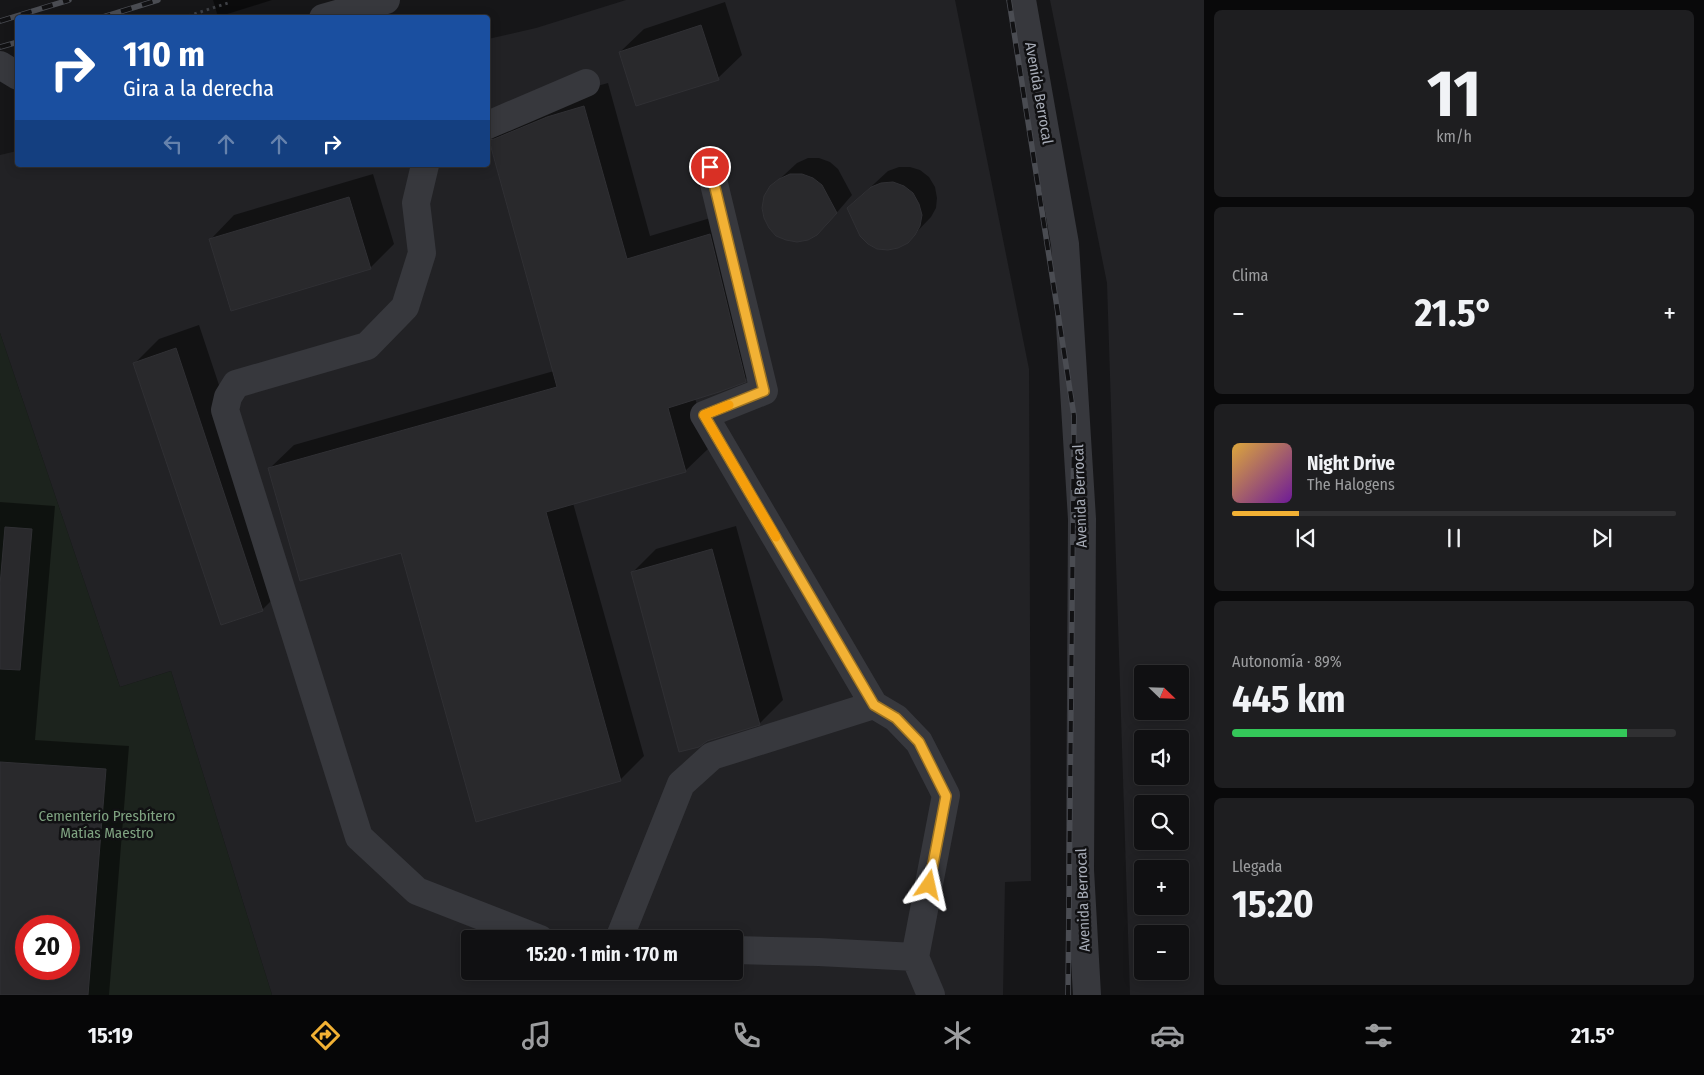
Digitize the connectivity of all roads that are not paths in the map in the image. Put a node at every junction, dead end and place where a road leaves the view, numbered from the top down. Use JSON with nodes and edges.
{"nodes":[{"id":1,"x":386,"y":0,"type":"edge"},
{"id":2,"x":1022,"y":0,"type":"edge"},
{"id":3,"x":334,"y":15,"type":"edge"},
{"id":4,"x":0,"y":65,"type":"edge"},
{"id":5,"x":15,"y":74,"type":"edge"},
{"id":6,"x":586,"y":82,"type":"dead end"},
{"id":7,"x":490,"y":124,"type":"edge"},
{"id":8,"x":425,"y":167,"type":"edge"},
{"id":9,"x":710,"y":167,"type":"dead end"},
{"id":10,"x":874,"y":705,"type":"junction"},
{"id":11,"x":517,"y":930,"type":"edge"},
{"id":12,"x":623,"y":930,"type":"edge"},
{"id":13,"x":743,"y":950,"type":"edge"},
{"id":14,"x":915,"y":957,"type":"junction"},
{"id":15,"x":931,"y":995,"type":"edge"},
{"id":16,"x":1087,"y":995,"type":"edge"}],
"edges":[{"from":1,"to":3,"type":"street"},
{"from":2,"to":16,"type":"street","name":"Avenida Berrocal"},
{"from":4,"to":5,"type":"street"},
{"from":6,"to":7,"type":"street"},
{"from":8,"to":11,"type":"street"},
{"from":9,"to":10,"type":"street"},
{"from":10,"to":12,"type":"street"},
{"from":10,"to":14,"type":"street"},
{"from":13,"to":14,"type":"street"},
{"from":14,"to":15,"type":"street"}]}
